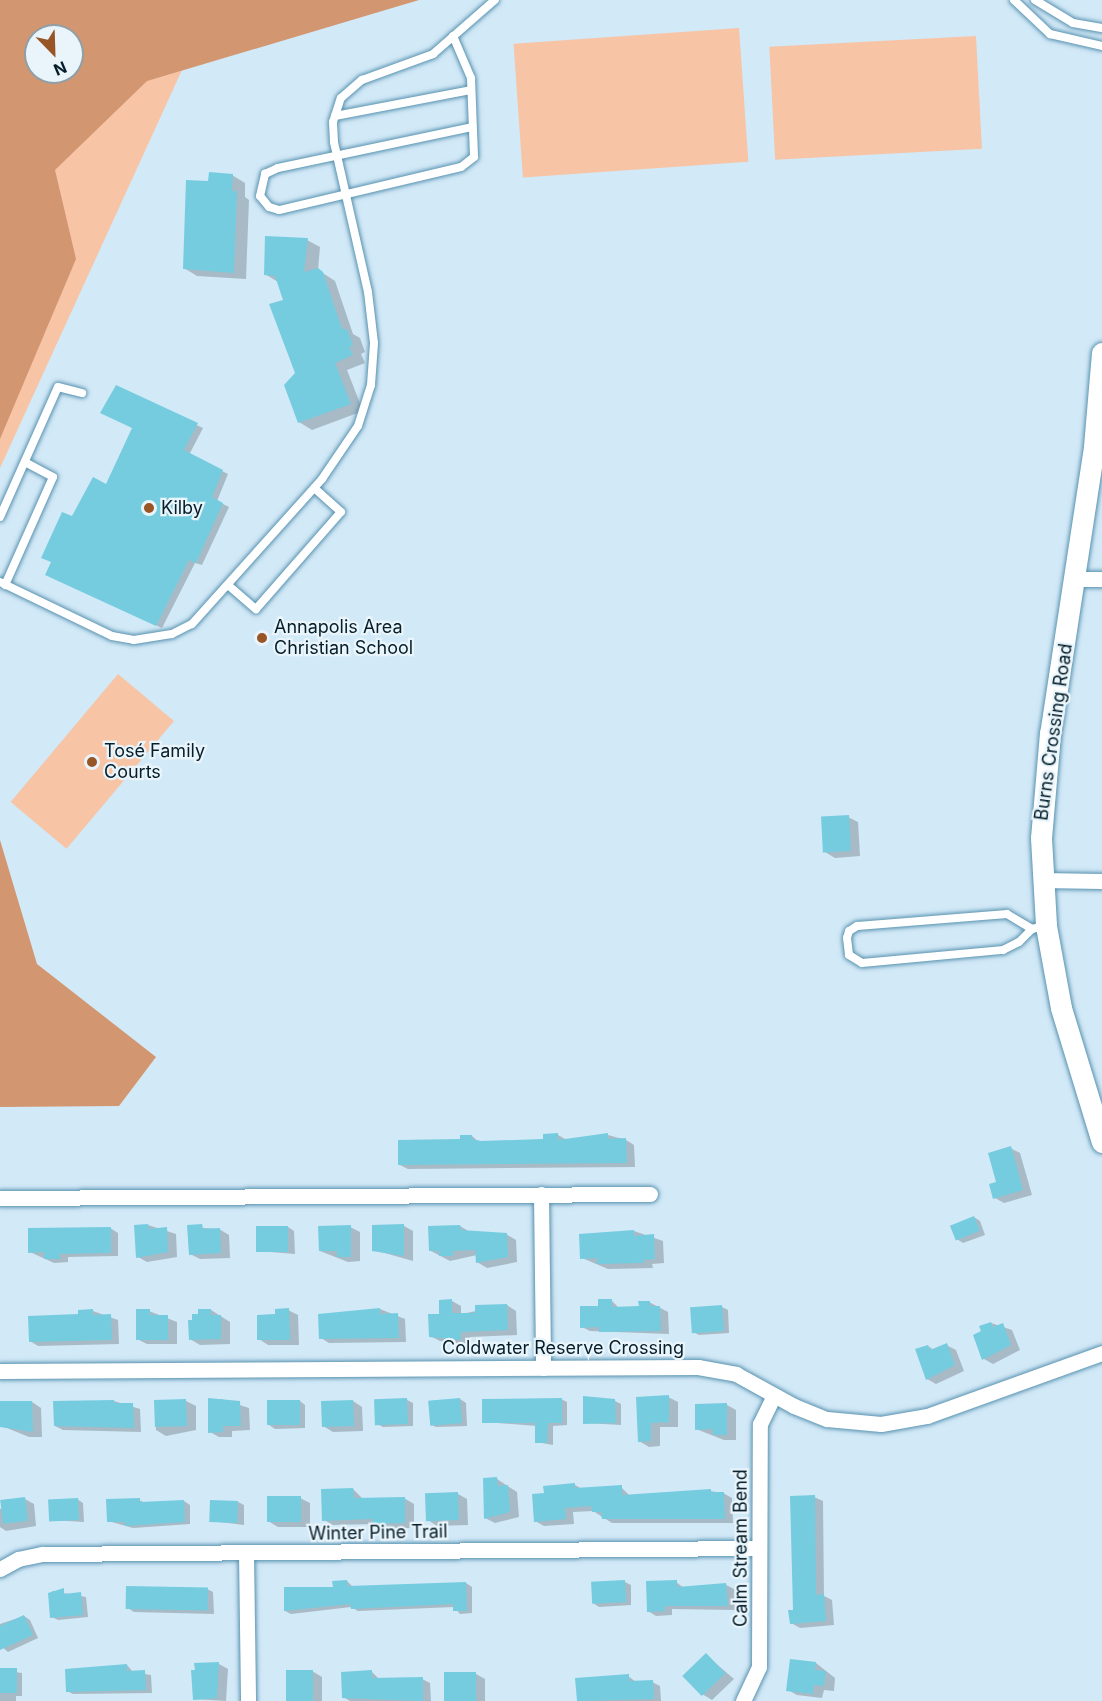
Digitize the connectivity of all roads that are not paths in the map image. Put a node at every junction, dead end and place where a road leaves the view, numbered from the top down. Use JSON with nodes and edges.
{"nodes":[{"id":1,"x":495,"y":0,"type":"edge"},
{"id":2,"x":1014,"y":0,"type":"edge"},
{"id":3,"x":1035,"y":0,"type":"edge"},
{"id":4,"x":1102,"y":28,"type":"edge"},
{"id":5,"x":453,"y":36,"type":"junction"},
{"id":6,"x":1102,"y":46,"type":"edge"},
{"id":7,"x":471,"y":90,"type":"junction"},
{"id":8,"x":335,"y":116,"type":"junction"},
{"id":9,"x":472,"y":127,"type":"junction"},
{"id":10,"x":337,"y":155,"type":"junction"},
{"id":11,"x":346,"y":194,"type":"junction"},
{"id":12,"x":1102,"y":353,"type":"edge"},
{"id":13,"x":1102,"y":362,"type":"edge"},
{"id":14,"x":82,"y":393,"type":"dead end"},
{"id":15,"x":1098,"y":458,"type":"edge"},
{"id":16,"x":25,"y":462,"type":"junction"},
{"id":17,"x":314,"y":488,"type":"junction"},
{"id":18,"x":0,"y":517,"type":"edge"},
{"id":19,"x":1077,"y":579,"type":"junction"},
{"id":20,"x":1102,"y":579,"type":"edge"},
{"id":21,"x":2,"y":583,"type":"edge"},
{"id":22,"x":228,"y":585,"type":"junction"},
{"id":23,"x":1041,"y":880,"type":"junction"},
{"id":24,"x":1102,"y":881,"type":"edge"},
{"id":25,"x":1039,"y":927,"type":"junction"},
{"id":26,"x":1102,"y":1142,"type":"edge"},
{"id":27,"x":541,"y":1194,"type":"junction"},
{"id":28,"x":650,"y":1194,"type":"dead end"},
{"id":29,"x":0,"y":1198,"type":"edge"},
{"id":30,"x":1102,"y":1353,"type":"edge"},
{"id":31,"x":543,"y":1368,"type":"junction"},
{"id":32,"x":0,"y":1371,"type":"edge"},
{"id":33,"x":774,"y":1395,"type":"junction"},
{"id":34,"x":759,"y":1548,"type":"junction"},
{"id":35,"x":246,"y":1554,"type":"junction"},
{"id":36,"x":0,"y":1569,"type":"edge"},
{"id":37,"x":248,"y":1701,"type":"edge"},
{"id":38,"x":743,"y":1701,"type":"edge"}],
"edges":[{"from":1,"to":5,"type":"lane"},
{"from":2,"to":6,"type":"lane"},
{"from":3,"to":4,"type":"lane"},
{"from":5,"to":7,"type":"lane"},
{"from":5,"to":8,"type":"lane"},
{"from":7,"to":8,"type":"lane"},
{"from":7,"to":9,"type":"lane"},
{"from":8,"to":10,"type":"lane"},
{"from":9,"to":10,"type":"lane"},
{"from":9,"to":11,"type":"lane"},
{"from":10,"to":11,"type":"lane"},
{"from":10,"to":11,"type":"lane"},
{"from":11,"to":17,"type":"lane"},
{"from":12,"to":13,"type":"street","name":"Burns Crossing Road"},
{"from":13,"to":15,"type":"street","name":"Burns Crossing Road"},
{"from":14,"to":16,"type":"lane"},
{"from":15,"to":19,"type":"street","name":"Burns Crossing Road"},
{"from":16,"to":18,"type":"lane"},
{"from":16,"to":21,"type":"lane"},
{"from":17,"to":22,"type":"lane"},
{"from":17,"to":22,"type":"lane"},
{"from":19,"to":20,"type":"street"},
{"from":19,"to":23,"type":"street","name":"Burns Crossing Road"},
{"from":21,"to":22,"type":"lane"},
{"from":23,"to":24,"type":"street"},
{"from":23,"to":25,"type":"street","name":"Burns Crossing Road"},
{"from":25,"to":25,"type":"lane"},
{"from":25,"to":26,"type":"street","name":"Burns Crossing Road"},
{"from":27,"to":28,"type":"street"},
{"from":27,"to":29,"type":"street"},
{"from":27,"to":31,"type":"street"},
{"from":30,"to":33,"type":"street","name":"Coldwater Reserve Crossing"},
{"from":31,"to":32,"type":"street","name":"Coldwater Reserve Crossing"},
{"from":31,"to":33,"type":"street","name":"Coldwater Reserve Crossing"},
{"from":33,"to":34,"type":"street","name":"Calm Stream Bend"},
{"from":34,"to":35,"type":"street","name":"Winter Pine Trail"},
{"from":34,"to":38,"type":"street","name":"Calm Stream Bend"},
{"from":35,"to":36,"type":"street","name":"Winter Pine Trail"},
{"from":35,"to":37,"type":"street"}]}
